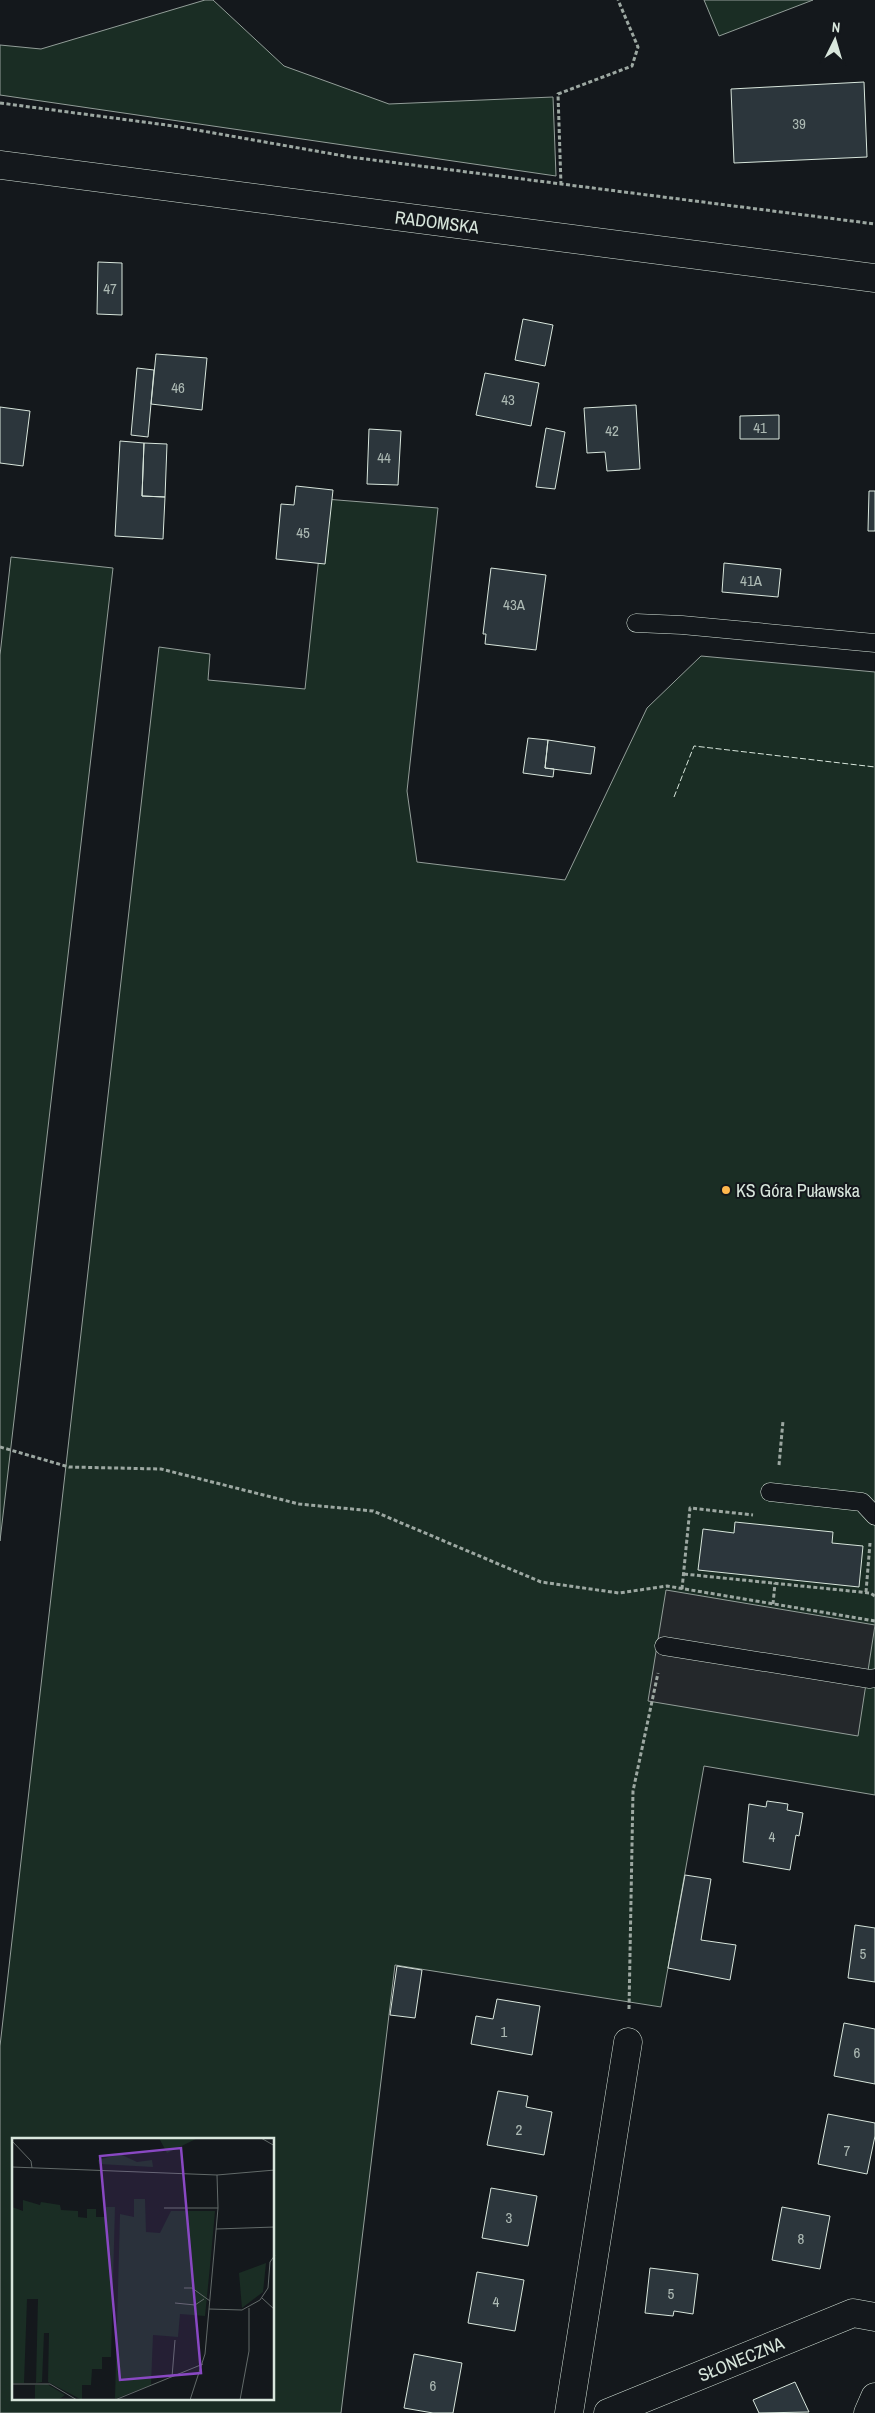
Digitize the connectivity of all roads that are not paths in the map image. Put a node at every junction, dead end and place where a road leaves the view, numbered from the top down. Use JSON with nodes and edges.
{"nodes":[{"id":1,"x":0,"y":165,"type":"edge"},
{"id":2,"x":875,"y":278,"type":"edge"},
{"id":3,"x":636,"y":623,"type":"dead end"},
{"id":4,"x":875,"y":643,"type":"edge"},
{"id":5,"x":770,"y":1492,"type":"dead end"},
{"id":6,"x":875,"y":1516,"type":"edge"},
{"id":7,"x":664,"y":1646,"type":"road end"},
{"id":8,"x":875,"y":1678,"type":"edge"},
{"id":9,"x":628,"y":2042,"type":"road end"},
{"id":10,"x":875,"y":2317,"type":"edge"},
{"id":11,"x":875,"y":2397,"type":"edge"},
{"id":12,"x":569,"y":2413,"type":"edge"},
{"id":13,"x":608,"y":2413,"type":"edge"},
{"id":14,"x":868,"y":2413,"type":"edge"}],
"edges":[{"from":1,"to":2,"type":"main road","name":"RADOMSKA"},
{"from":3,"to":4,"type":"lane"},
{"from":5,"to":6,"type":"lane"},
{"from":7,"to":8,"type":"lane"},
{"from":9,"to":12,"type":"main road"},
{"from":10,"to":13,"type":"main road","name":"SŁONECZNA"},
{"from":11,"to":14,"type":"main road"}]}
